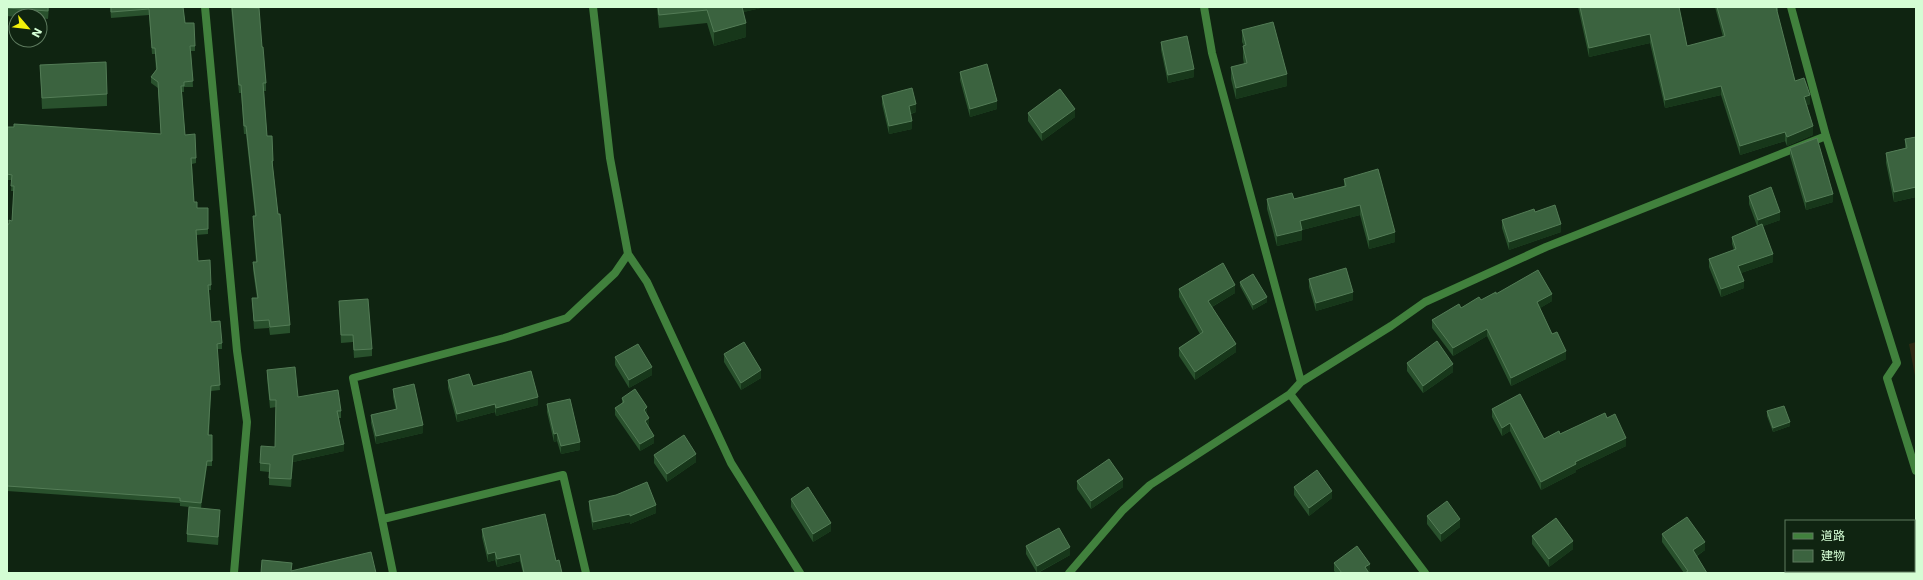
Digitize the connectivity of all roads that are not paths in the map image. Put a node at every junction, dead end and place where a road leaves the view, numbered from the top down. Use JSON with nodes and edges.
{"nodes":[{"id":1,"x":205,"y":7,"type":"edge"},
{"id":2,"x":593,"y":7,"type":"edge"},
{"id":3,"x":1204,"y":7,"type":"edge"},
{"id":4,"x":1791,"y":7,"type":"edge"},
{"id":5,"x":1826,"y":136,"type":"junction"},
{"id":6,"x":628,"y":254,"type":"junction"},
{"id":7,"x":1301,"y":382,"type":"junction"},
{"id":8,"x":1290,"y":394,"type":"junction"},
{"id":9,"x":1916,"y":471,"type":"edge"},
{"id":10,"x":383,"y":519,"type":"junction"},
{"id":11,"x":234,"y":573,"type":"edge"},
{"id":12,"x":393,"y":573,"type":"edge"},
{"id":13,"x":586,"y":573,"type":"edge"},
{"id":14,"x":800,"y":573,"type":"edge"},
{"id":15,"x":1069,"y":573,"type":"edge"},
{"id":16,"x":1425,"y":573,"type":"edge"}],
"edges":[{"from":1,"to":11,"type":"street"},
{"from":2,"to":6,"type":"street"},
{"from":3,"to":7,"type":"street"},
{"from":4,"to":5,"type":"street"},
{"from":5,"to":7,"type":"street"},
{"from":5,"to":9,"type":"street"},
{"from":6,"to":10,"type":"street"},
{"from":6,"to":14,"type":"street"},
{"from":7,"to":8,"type":"street"},
{"from":8,"to":15,"type":"street"},
{"from":8,"to":16,"type":"street"},
{"from":10,"to":12,"type":"street"},
{"from":10,"to":13,"type":"street"}]}
